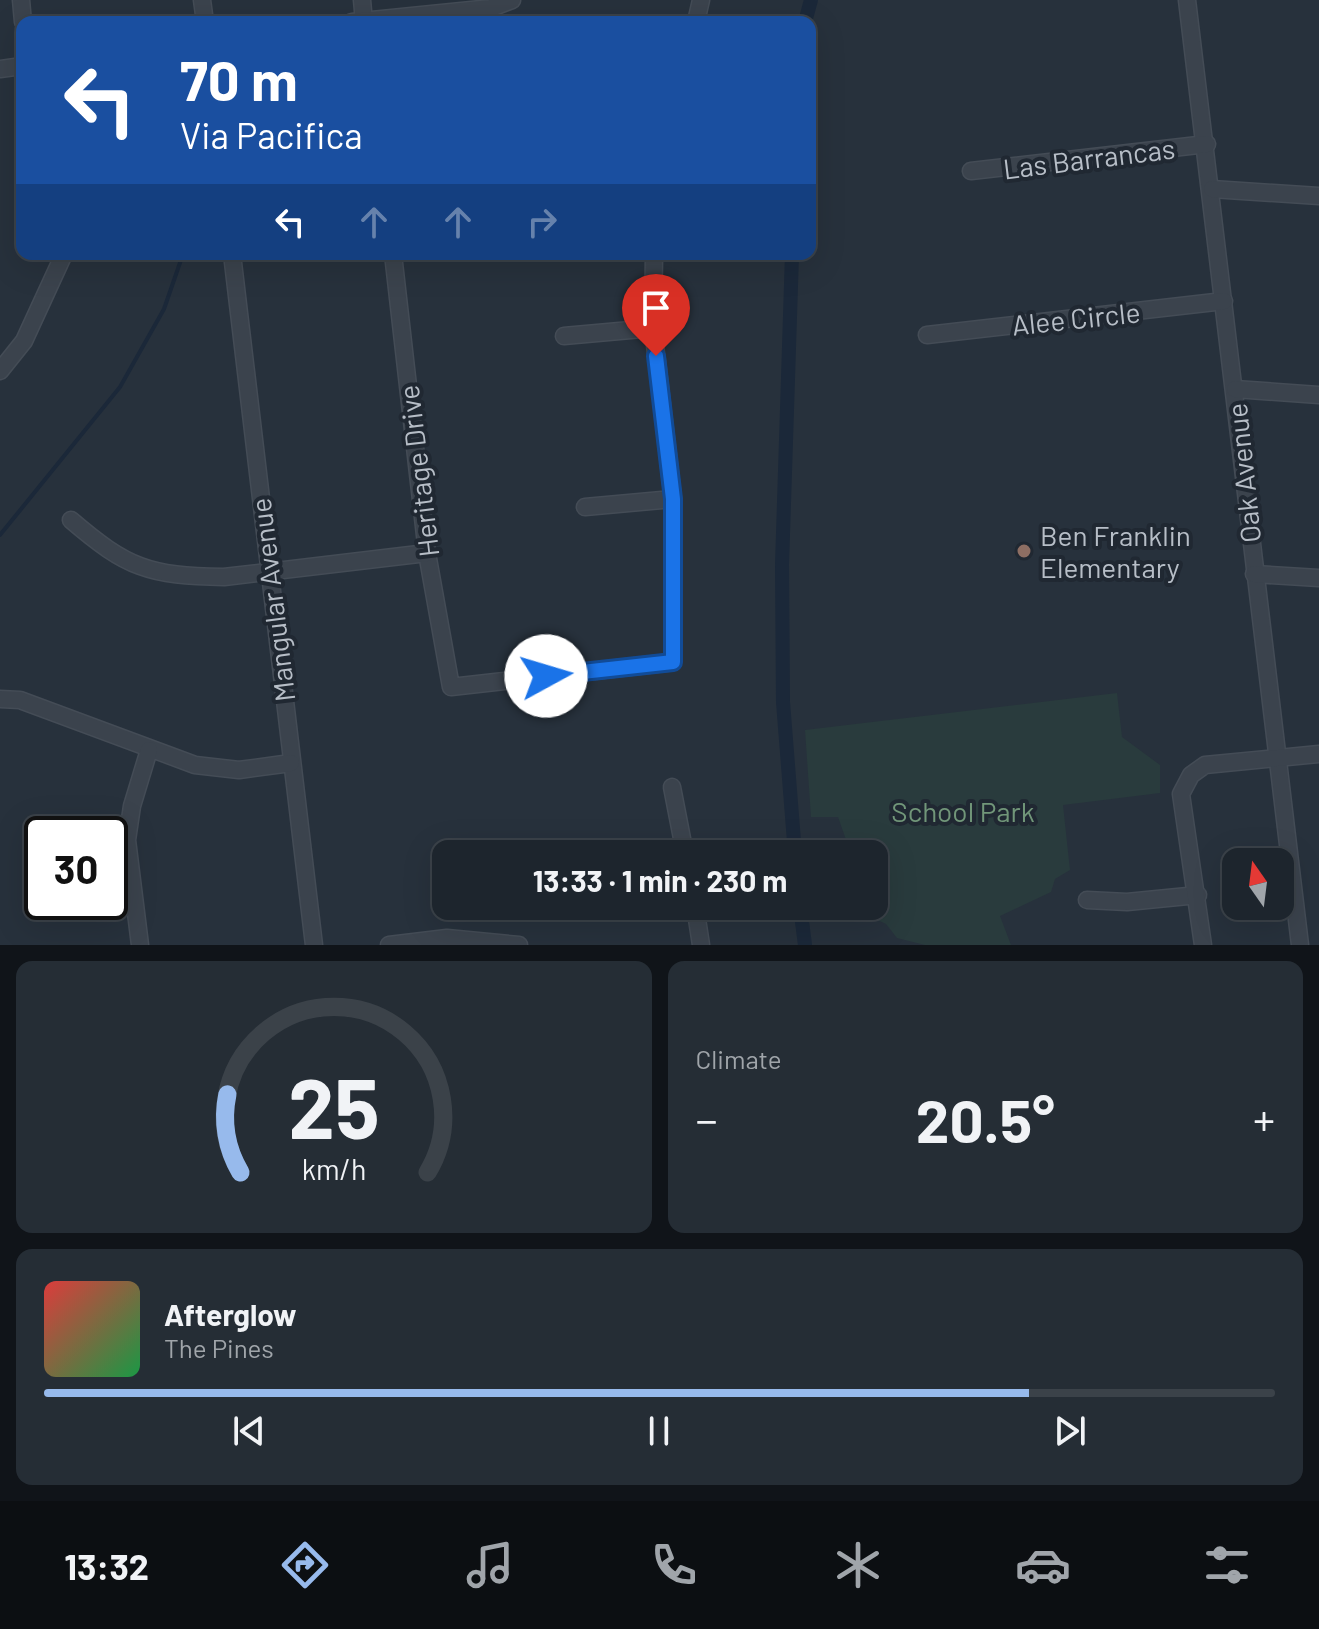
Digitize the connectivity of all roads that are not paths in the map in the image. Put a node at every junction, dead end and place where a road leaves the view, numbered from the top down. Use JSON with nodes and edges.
{"nodes":[{"id":1,"x":512,"y":0,"type":"edge"},
{"id":2,"x":1187,"y":0,"type":"edge"},
{"id":3,"x":410,"y":16,"type":"edge"},
{"id":4,"x":1207,"y":144,"type":"junction"},
{"id":5,"x":971,"y":171,"type":"dead end"},
{"id":6,"x":1212,"y":189,"type":"junction"},
{"id":7,"x":1319,"y":196,"type":"edge"},
{"id":8,"x":61,"y":260,"type":"edge"},
{"id":9,"x":233,"y":260,"type":"edge"},
{"id":10,"x":394,"y":260,"type":"edge"},
{"id":11,"x":654,"y":260,"type":"edge"},
{"id":12,"x":1224,"y":301,"type":"junction"},
{"id":13,"x":653,"y":328,"type":"junction"},
{"id":14,"x":927,"y":335,"type":"dead end"},
{"id":15,"x":564,"y":336,"type":"dead end"},
{"id":16,"x":0,"y":371,"type":"edge"},
{"id":17,"x":1235,"y":389,"type":"junction"},
{"id":18,"x":1319,"y":395,"type":"edge"},
{"id":19,"x":673,"y":499,"type":"junction"},
{"id":20,"x":585,"y":507,"type":"dead end"},
{"id":21,"x":71,"y":520,"type":"dead end"},
{"id":22,"x":427,"y":553,"type":"junction"},
{"id":23,"x":268,"y":572,"type":"junction"},
{"id":24,"x":1254,"y":574,"type":"junction"},
{"id":25,"x":1319,"y":578,"type":"edge"},
{"id":26,"x":0,"y":699,"type":"edge"},
{"id":27,"x":149,"y":750,"type":"junction"},
{"id":28,"x":1319,"y":754,"type":"edge"},
{"id":29,"x":1277,"y":758,"type":"junction"},
{"id":30,"x":291,"y":763,"type":"junction"},
{"id":31,"x":672,"y":787,"type":"dead end"},
{"id":32,"x":682,"y":840,"type":"edge"},
{"id":33,"x":1198,"y":895,"type":"junction"},
{"id":34,"x":1087,"y":900,"type":"dead end"},
{"id":35,"x":697,"y":920,"type":"edge"},
{"id":36,"x":140,"y":945,"type":"edge"},
{"id":37,"x":314,"y":945,"type":"edge"},
{"id":38,"x":389,"y":945,"type":"edge"},
{"id":39,"x":519,"y":945,"type":"edge"},
{"id":40,"x":701,"y":945,"type":"edge"},
{"id":41,"x":1203,"y":945,"type":"edge"},
{"id":42,"x":1300,"y":945,"type":"edge"}],
"edges":[{"from":1,"to":3,"type":"street"},
{"from":2,"to":4,"type":"street","name":"Oak Avenue"},
{"from":4,"to":5,"type":"street","name":"Las Barrancas"},
{"from":4,"to":6,"type":"street","name":"Oak Avenue"},
{"from":6,"to":7,"type":"street"},
{"from":6,"to":12,"type":"street","name":"Oak Avenue"},
{"from":8,"to":16,"type":"street"},
{"from":9,"to":23,"type":"street","name":"Mangular Avenue"},
{"from":10,"to":22,"type":"street","name":"Heritage Drive"},
{"from":11,"to":13,"type":"street"},
{"from":12,"to":14,"type":"street","name":"Alee Circle"},
{"from":12,"to":17,"type":"street","name":"Oak Avenue"},
{"from":13,"to":15,"type":"street"},
{"from":13,"to":19,"type":"street"},
{"from":17,"to":18,"type":"street"},
{"from":17,"to":24,"type":"street","name":"Oak Avenue"},
{"from":19,"to":20,"type":"street"},
{"from":19,"to":22,"type":"street","name":"Heritage Drive"},
{"from":21,"to":23,"type":"street"},
{"from":22,"to":23,"type":"street"},
{"from":23,"to":30,"type":"street","name":"Mangular Avenue"},
{"from":24,"to":25,"type":"street"},
{"from":24,"to":29,"type":"street","name":"Oak Avenue"},
{"from":26,"to":27,"type":"street"},
{"from":27,"to":30,"type":"street"},
{"from":27,"to":36,"type":"street"},
{"from":28,"to":29,"type":"street"},
{"from":29,"to":33,"type":"street"},
{"from":29,"to":42,"type":"street","name":"Oak Avenue"},
{"from":30,"to":37,"type":"street","name":"Mangular Avenue"},
{"from":31,"to":32,"type":"street"},
{"from":33,"to":34,"type":"street"},
{"from":33,"to":41,"type":"street"},
{"from":35,"to":40,"type":"street"},
{"from":38,"to":39,"type":"street"}]}
